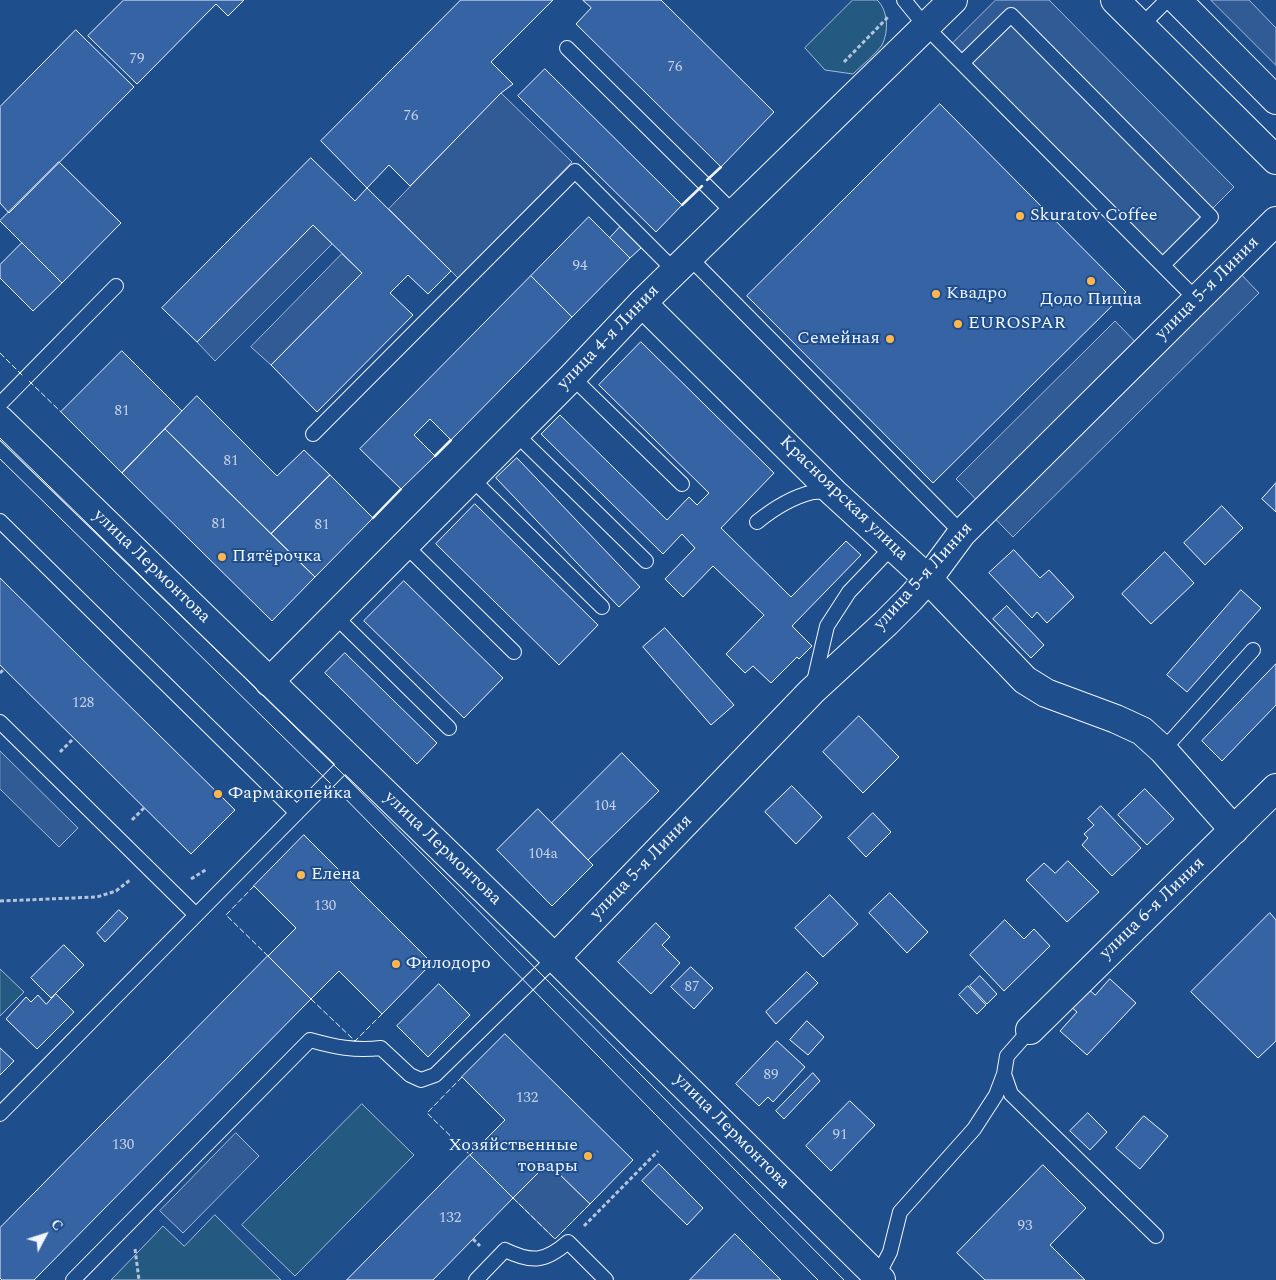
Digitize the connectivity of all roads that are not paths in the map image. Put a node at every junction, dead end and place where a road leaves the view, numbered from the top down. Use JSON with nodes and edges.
{"nodes":[{"id":1,"x":904,"y":0,"type":"edge"},
{"id":2,"x":953,"y":0,"type":"edge"},
{"id":3,"x":1115,"y":0,"type":"edge"},
{"id":4,"x":1167,"y":0,"type":"edge"},
{"id":5,"x":1177,"y":0,"type":"edge"},
{"id":6,"x":926,"y":26,"type":"junction"},
{"id":7,"x":1141,"y":26,"type":"junction"},
{"id":8,"x":567,"y":48,"type":"dead end"},
{"id":9,"x":962,"y":63,"type":"junction"},
{"id":10,"x":1276,"y":100,"type":"edge"},
{"id":11,"x":1276,"y":160,"type":"edge"},
{"id":12,"x":734,"y":214,"type":"junction"},
{"id":13,"x":1276,"y":221,"type":"edge"},
{"id":14,"x":682,"y":264,"type":"junction"},
{"id":15,"x":1163,"y":265,"type":"junction"},
{"id":16,"x":116,"y":286,"type":"dead end"},
{"id":17,"x":1197,"y":300,"type":"junction"},
{"id":18,"x":642,"y":304,"type":"junction"},
{"id":19,"x":572,"y":377,"type":"junction"},
{"id":20,"x":0,"y":404,"type":"edge"},
{"id":21,"x":0,"y":420,"type":"edge"},
{"id":22,"x":313,"y":434,"type":"dead end"},
{"id":23,"x":516,"y":434,"type":"junction"},
{"id":24,"x":472,"y":478,"type":"junction"},
{"id":25,"x":682,"y":484,"type":"dead end"},
{"id":26,"x":834,"y":493,"type":"junction"},
{"id":27,"x":0,"y":520,"type":"edge"},
{"id":28,"x":757,"y":522,"type":"dead end"},
{"id":29,"x":962,"y":533,"type":"junction"},
{"id":30,"x":405,"y":545,"type":"junction"},
{"id":31,"x":892,"y":547,"type":"junction"},
{"id":32,"x":646,"y":561,"type":"dead end"},
{"id":33,"x":928,"y":579,"type":"junction"},
{"id":34,"x":602,"y":606,"type":"dead end"},
{"id":35,"x":334,"y":616,"type":"junction"},
{"id":36,"x":1253,"y":650,"type":"dead end"},
{"id":37,"x":514,"y":652,"type":"dead end"},
{"id":38,"x":269,"y":682,"type":"junction"},
{"id":39,"x":812,"y":691,"type":"junction"},
{"id":40,"x":0,"y":722,"type":"edge"},
{"id":41,"x":449,"y":728,"type":"dead end"},
{"id":42,"x":1164,"y":750,"type":"junction"},
{"id":43,"x":350,"y":759,"type":"junction"},
{"id":44,"x":1276,"y":788,"type":"edge"},
{"id":45,"x":297,"y":814,"type":"junction"},
{"id":46,"x":1234,"y":830,"type":"junction"},
{"id":47,"x":196,"y":916,"type":"junction"},
{"id":48,"x":555,"y":958,"type":"junction"},
{"id":49,"x":1030,"y":1030,"type":"joint"},
{"id":50,"x":1004,"y":1074,"type":"junction"},
{"id":51,"x":0,"y":1114,"type":"edge"},
{"id":52,"x":1156,"y":1236,"type":"dead end"},
{"id":53,"x":878,"y":1279,"type":"edge"},
{"id":54,"x":73,"y":1280,"type":"edge"},
{"id":55,"x":476,"y":1280,"type":"edge"},
{"id":56,"x":606,"y":1280,"type":"edge"}],
"edges":[{"from":1,"to":6,"type":"lane"},
{"from":2,"to":6,"type":"street","name":"улица 4-я Линия"},
{"from":3,"to":7,"type":"street"},
{"from":4,"to":7,"type":"lane"},
{"from":5,"to":10,"type":"street"},
{"from":6,"to":9,"type":"lane"},
{"from":6,"to":12,"type":"street","name":"улица 4-я Линия"},
{"from":7,"to":11,"type":"street"},
{"from":8,"to":12,"type":"lane"},
{"from":9,"to":15,"type":"lane"},
{"from":9,"to":15,"type":"lane"},
{"from":12,"to":14,"type":"street","name":"улица 4-я Линия"},
{"from":13,"to":17,"type":"street","name":"улица 5-я Линия"},
{"from":14,"to":18,"type":"street","name":"улица 4-я Линия"},
{"from":14,"to":22,"type":"lane"},
{"from":14,"to":29,"type":"lane"},
{"from":15,"to":17,"type":"lane"},
{"from":16,"to":20,"type":"lane"},
{"from":17,"to":29,"type":"street","name":"улица 5-я Линия"},
{"from":18,"to":19,"type":"street","name":"улица 4-я Линия"},
{"from":18,"to":26,"type":"street","name":"Красноярская улица"},
{"from":19,"to":23,"type":"street","name":"улица 4-я Линия"},
{"from":19,"to":25,"type":"lane"},
{"from":21,"to":38,"type":"street","name":"улица Лермонтова"},
{"from":23,"to":24,"type":"street","name":"улица 4-я Линия"},
{"from":23,"to":32,"type":"lane"},
{"from":24,"to":30,"type":"street","name":"улица 4-я Линия"},
{"from":24,"to":34,"type":"lane"},
{"from":26,"to":28,"type":"lane"},
{"from":26,"to":31,"type":"street","name":"Красноярская улица"},
{"from":27,"to":45,"type":"lane"},
{"from":29,"to":33,"type":"street","name":"улица 5-я Линия"},
{"from":30,"to":35,"type":"street","name":"улица 4-я Линия"},
{"from":30,"to":37,"type":"lane"},
{"from":31,"to":33,"type":"street","name":"Красноярская улица"},
{"from":31,"to":39,"type":"lane"},
{"from":33,"to":39,"type":"street","name":"улица 5-я Линия"},
{"from":33,"to":42,"type":"street","name":"Красноярская улица"},
{"from":35,"to":38,"type":"street","name":"улица 4-я Линия"},
{"from":35,"to":41,"type":"lane"},
{"from":36,"to":42,"type":"lane"},
{"from":38,"to":43,"type":"street","name":"улица Лермонтова"},
{"from":39,"to":48,"type":"street","name":"улица 5-я Линия"},
{"from":40,"to":47,"type":"lane"},
{"from":42,"to":46,"type":"street","name":"Красноярская улица"},
{"from":43,"to":45,"type":"lane"},
{"from":43,"to":48,"type":"street","name":"улица Лермонтова"},
{"from":44,"to":46,"type":"street","name":"улица 6-я Линия"},
{"from":45,"to":47,"type":"lane"},
{"from":46,"to":49,"type":"street","name":"улица 6-я Линия"},
{"from":47,"to":51,"type":"lane"},
{"from":48,"to":53,"type":"street","name":"улица Лермонтова"},
{"from":48,"to":54,"type":"lane"},
{"from":49,"to":50,"type":"lane"},
{"from":50,"to":52,"type":"lane"},
{"from":50,"to":53,"type":"lane"},
{"from":55,"to":56,"type":"lane"}]}
